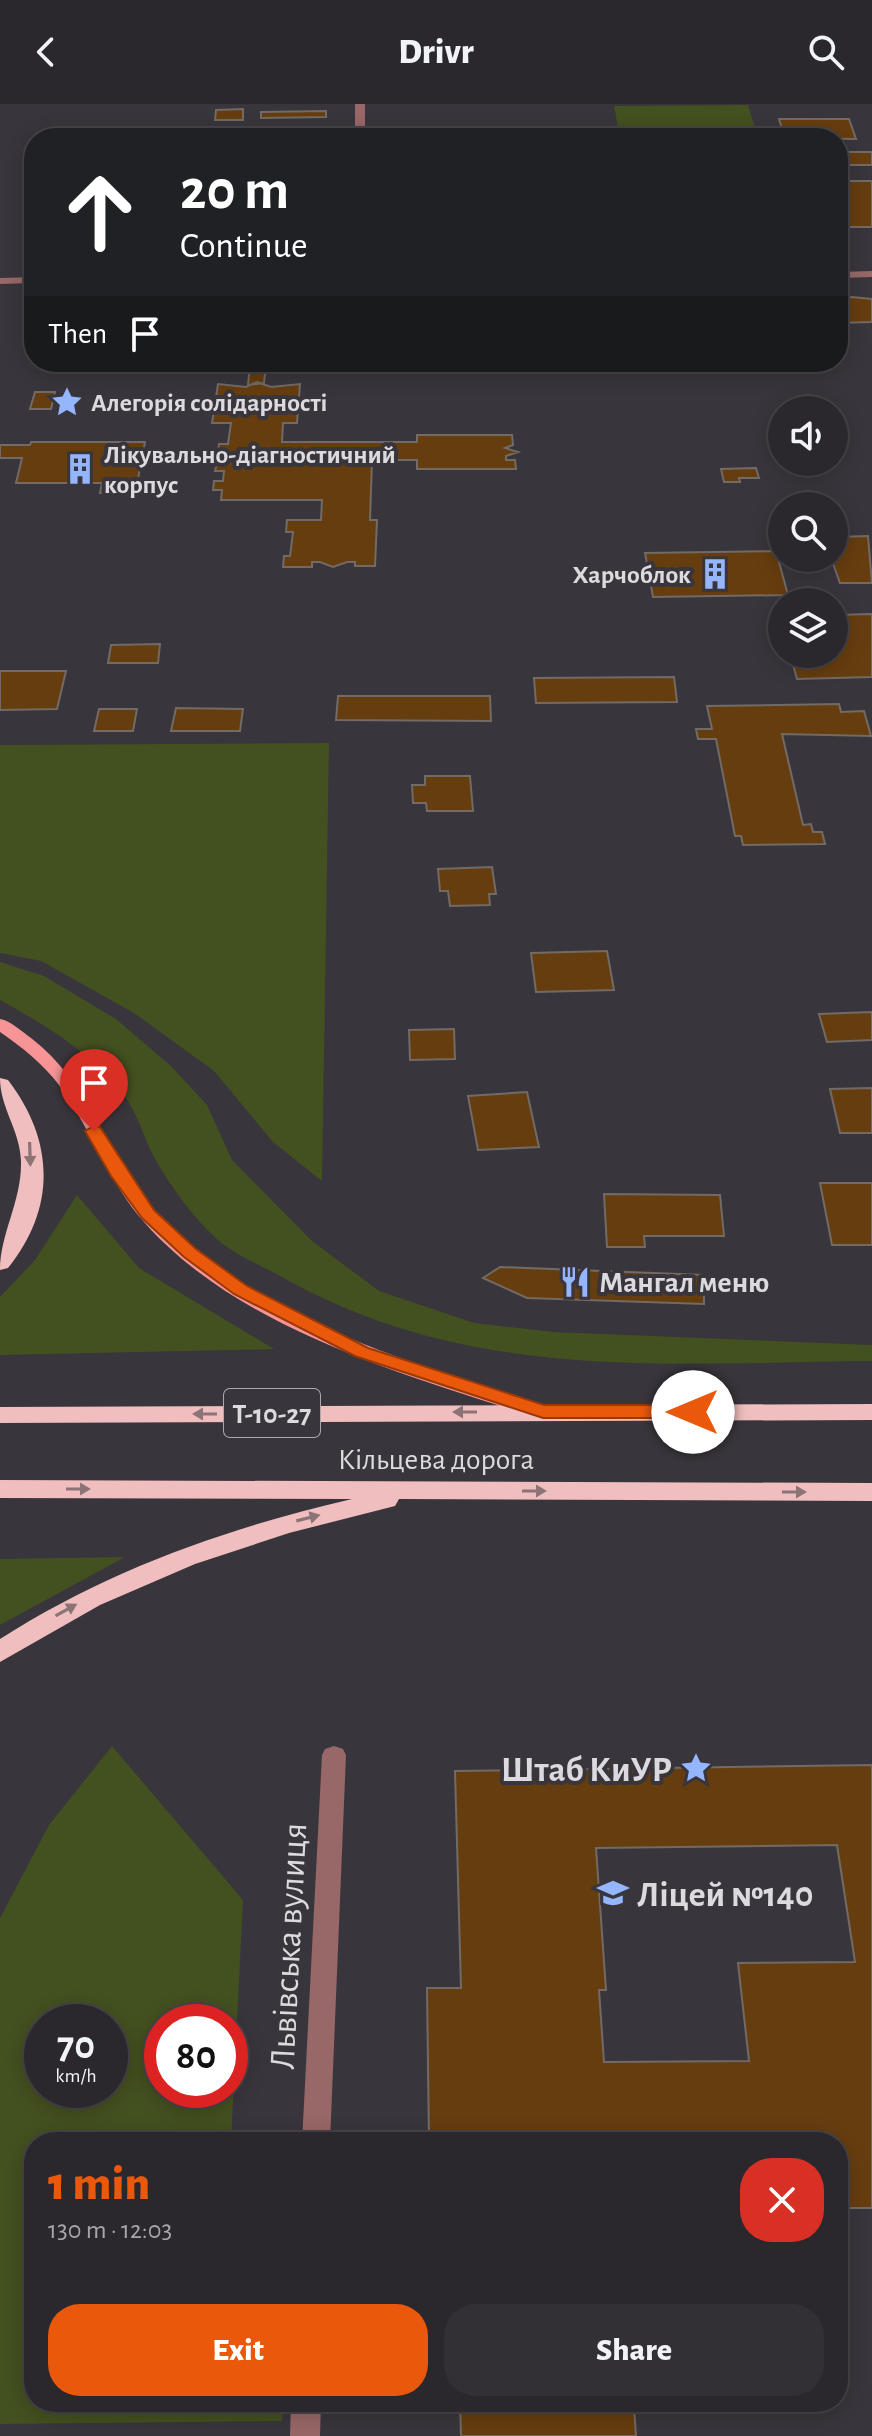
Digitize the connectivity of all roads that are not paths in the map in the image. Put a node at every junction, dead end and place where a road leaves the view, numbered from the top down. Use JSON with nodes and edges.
{"nodes":[{"id":1,"x":360,"y":104,"type":"edge"},
{"id":2,"x":360,"y":128,"type":"edge"},
{"id":3,"x":872,"y":274,"type":"edge"},
{"id":4,"x":848,"y":275,"type":"edge"},
{"id":5,"x":24,"y":280,"type":"edge"},
{"id":6,"x":0,"y":281,"type":"edge"},
{"id":7,"x":0,"y":1024,"type":"edge"},
{"id":8,"x":0,"y":1085,"type":"edge"},
{"id":9,"x":0,"y":1263,"type":"edge"},
{"id":10,"x":543,"y":1412,"type":"junction"},
{"id":11,"x":872,"y":1412,"type":"edge"},
{"id":12,"x":0,"y":1415,"type":"edge"},
{"id":13,"x":0,"y":1489,"type":"edge"},
{"id":14,"x":428,"y":1491,"type":"junction"},
{"id":15,"x":872,"y":1492,"type":"edge"},
{"id":16,"x":0,"y":1652,"type":"edge"},
{"id":17,"x":334,"y":1755,"type":"dead end"},
{"id":18,"x":316,"y":2132,"type":"edge"},
{"id":19,"x":306,"y":2412,"type":"edge"},
{"id":20,"x":305,"y":2436,"type":"edge"}],
"edges":[{"from":1,"to":2,"type":"street"},
{"from":3,"to":4,"type":"street"},
{"from":5,"to":6,"type":"street"},
{"from":7,"to":10,"type":"main road"},
{"from":8,"to":9,"type":"highway","one_way":true},
{"from":10,"to":11,"type":"highway","name":"Кільцева дорога","number":"Т-10-27"},
{"from":10,"to":12,"type":"highway","name":"Кільцева дорога","number":"Т-10-27","one_way":true},
{"from":13,"to":14,"type":"highway","name":"Кільцева дорога","one_way":true},
{"from":14,"to":15,"type":"highway","name":"Кільцева дорога","one_way":true},
{"from":16,"to":14,"type":"highway","one_way":true},
{"from":17,"to":18,"type":"street","name":"Львівська вулиця"},
{"from":19,"to":20,"type":"street"}]}
